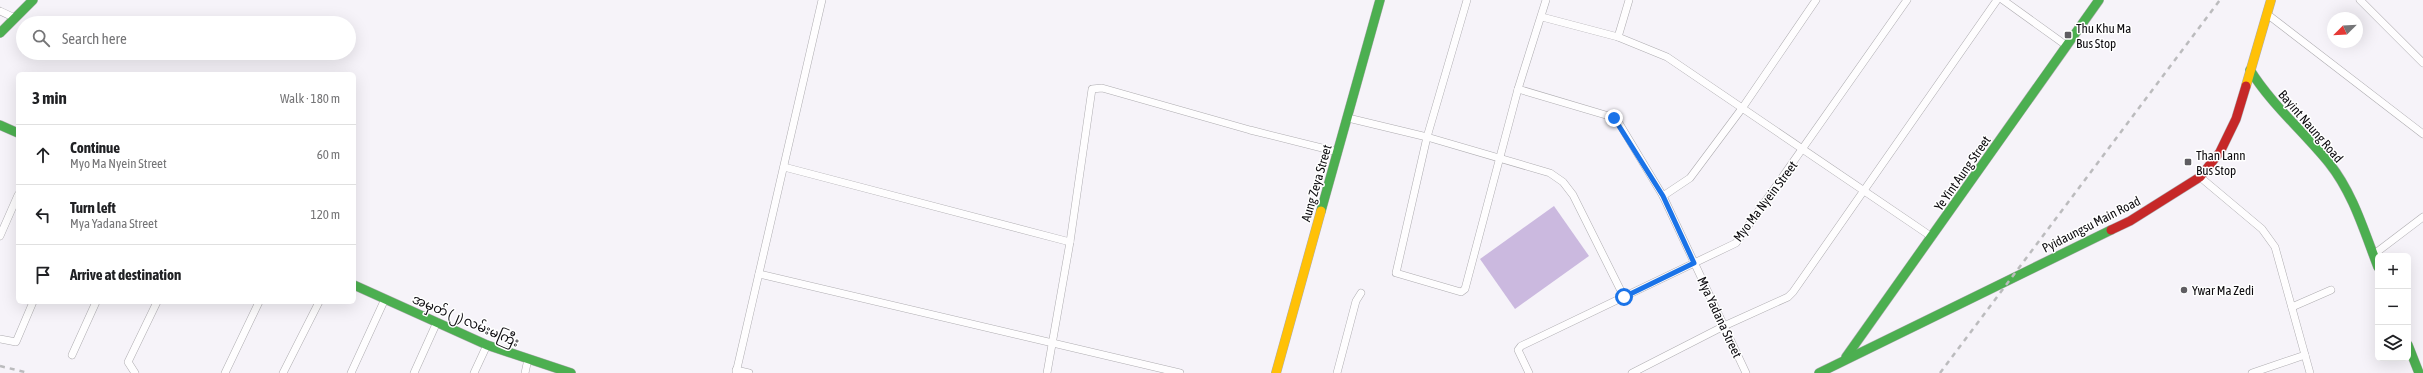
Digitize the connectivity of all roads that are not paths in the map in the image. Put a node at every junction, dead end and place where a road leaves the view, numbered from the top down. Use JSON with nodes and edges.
{"nodes":[{"id":1,"x":33,"y":0,"type":"edge"},
{"id":2,"x":822,"y":0,"type":"edge"},
{"id":3,"x":1380,"y":0,"type":"edge"},
{"id":4,"x":1467,"y":0,"type":"edge"},
{"id":5,"x":1546,"y":0,"type":"edge"},
{"id":6,"x":1629,"y":0,"type":"edge"},
{"id":7,"x":1816,"y":0,"type":"edge"},
{"id":8,"x":1907,"y":0,"type":"edge"},
{"id":9,"x":1997,"y":0,"type":"edge"},
{"id":10,"x":2003,"y":0,"type":"edge"},
{"id":11,"x":2099,"y":0,"type":"edge"},
{"id":12,"x":2271,"y":0,"type":"edge"},
{"id":13,"x":2360,"y":0,"type":"edge"},
{"id":14,"x":0,"y":11,"type":"edge"},
{"id":15,"x":2267,"y":14,"type":"junction"},
{"id":16,"x":17,"y":16,"type":"edge"},
{"id":17,"x":15,"y":18,"type":"joint"},
{"id":18,"x":1542,"y":18,"type":"junction"},
{"id":19,"x":0,"y":33,"type":"edge"},
{"id":20,"x":1618,"y":37,"type":"junction"},
{"id":21,"x":2067,"y":46,"type":"junction"},
{"id":22,"x":2423,"y":63,"type":"edge"},
{"id":23,"x":2250,"y":70,"type":"junction"},
{"id":24,"x":1518,"y":89,"type":"junction"},
{"id":25,"x":1742,"y":107,"type":"junction"},
{"id":26,"x":1348,"y":118,"type":"junction"},
{"id":27,"x":0,"y":125,"type":"edge"},
{"id":28,"x":16,"y":133,"type":"edge"},
{"id":29,"x":2423,"y":134,"type":"edge"},
{"id":30,"x":1427,"y":138,"type":"junction"},
{"id":31,"x":1803,"y":150,"type":"junction"},
{"id":32,"x":1338,"y":152,"type":"junction"},
{"id":33,"x":1500,"y":157,"type":"junction"},
{"id":34,"x":784,"y":167,"type":"junction"},
{"id":35,"x":2200,"y":177,"type":"junction"},
{"id":36,"x":1864,"y":191,"type":"junction"},
{"id":37,"x":1663,"y":196,"type":"junction"},
{"id":38,"x":16,"y":200,"type":"edge"},
{"id":39,"x":2423,"y":217,"type":"edge"},
{"id":40,"x":0,"y":236,"type":"edge"},
{"id":41,"x":1932,"y":238,"type":"junction"},
{"id":42,"x":1070,"y":242,"type":"junction"},
{"id":43,"x":2373,"y":255,"type":"junction"},
{"id":44,"x":2375,"y":260,"type":"edge"},
{"id":45,"x":1694,"y":263,"type":"junction"},
{"id":46,"x":759,"y":274,"type":"junction"},
{"id":47,"x":356,"y":286,"type":"edge"},
{"id":48,"x":2330,"y":290,"type":"dead end"},
{"id":49,"x":1362,"y":293,"type":"dead end"},
{"id":50,"x":1624,"y":297,"type":"junction"},
{"id":51,"x":385,"y":299,"type":"junction"},
{"id":52,"x":32,"y":304,"type":"edge"},
{"id":53,"x":95,"y":304,"type":"edge"},
{"id":54,"x":156,"y":304,"type":"edge"},
{"id":55,"x":258,"y":304,"type":"edge"},
{"id":56,"x":318,"y":304,"type":"edge"},
{"id":57,"x":2292,"y":307,"type":"junction"},
{"id":58,"x":437,"y":322,"type":"junction"},
{"id":59,"x":1724,"y":326,"type":"junction"},
{"id":60,"x":0,"y":339,"type":"edge"},
{"id":61,"x":1052,"y":344,"type":"junction"},
{"id":62,"x":487,"y":345,"type":"junction"},
{"id":63,"x":2411,"y":352,"type":"edge"},
{"id":64,"x":72,"y":355,"type":"dead end"},
{"id":65,"x":2305,"y":355,"type":"junction"},
{"id":66,"x":528,"y":359,"type":"junction"},
{"id":67,"x":1845,"y":360,"type":"junction"},
{"id":68,"x":736,"y":371,"type":"edge"},
{"id":69,"x":135,"y":373,"type":"edge"},
{"id":70,"x":225,"y":373,"type":"edge"},
{"id":71,"x":283,"y":373,"type":"edge"},
{"id":72,"x":351,"y":373,"type":"edge"},
{"id":73,"x":414,"y":373,"type":"edge"},
{"id":74,"x":474,"y":373,"type":"edge"},
{"id":75,"x":525,"y":373,"type":"edge"},
{"id":76,"x":571,"y":373,"type":"edge"},
{"id":77,"x":749,"y":373,"type":"edge"},
{"id":78,"x":1047,"y":373,"type":"edge"},
{"id":79,"x":1180,"y":373,"type":"edge"},
{"id":80,"x":1276,"y":373,"type":"edge"},
{"id":81,"x":1337,"y":373,"type":"edge"},
{"id":82,"x":1529,"y":373,"type":"edge"},
{"id":83,"x":1632,"y":373,"type":"edge"},
{"id":84,"x":1746,"y":373,"type":"edge"},
{"id":85,"x":1819,"y":373,"type":"edge"},
{"id":86,"x":2252,"y":373,"type":"edge"},
{"id":87,"x":2310,"y":373,"type":"edge"},
{"id":88,"x":2419,"y":373,"type":"edge"}],
"edges":[{"from":1,"to":16,"type":"main road"},
{"from":2,"to":34,"type":"street"},
{"from":3,"to":26,"type":"main road","name":"Aung Zeya Street"},
{"from":4,"to":30,"type":"street"},
{"from":5,"to":18,"type":"street"},
{"from":6,"to":20,"type":"street"},
{"from":7,"to":25,"type":"street"},
{"from":8,"to":31,"type":"street","name":"Myo Ma Nyein Street"},
{"from":9,"to":36,"type":"street"},
{"from":10,"to":21,"type":"street"},
{"from":11,"to":21,"type":"main road","name":"Ye Yint Aung Street"},
{"from":12,"to":15,"type":"main road","name":"Pyidaungsu Main Road"},
{"from":13,"to":22,"type":"street"},
{"from":14,"to":17,"type":"street"},
{"from":15,"to":23,"type":"main road","name":"Pyidaungsu Main Road"},
{"from":15,"to":29,"type":"street"},
{"from":17,"to":19,"type":"main road"},
{"from":18,"to":20,"type":"street"},
{"from":18,"to":24,"type":"street"},
{"from":20,"to":25,"type":"street"},
{"from":21,"to":41,"type":"main road","name":"Ye Yint Aung Street"},
{"from":23,"to":35,"type":"main road","name":"Pyidaungsu Main Road"},
{"from":23,"to":43,"type":"main road","name":"Bayint Naung Road"},
{"from":24,"to":33,"type":"street"},
{"from":24,"to":37,"type":"street","name":"Mya Yadana Street"},
{"from":25,"to":31,"type":"street"},
{"from":25,"to":37,"type":"street"},
{"from":26,"to":30,"type":"street"},
{"from":26,"to":32,"type":"main road","name":"Aung Zeya Street"},
{"from":27,"to":28,"type":"main road"},
{"from":30,"to":33,"type":"street"},
{"from":30,"to":33,"type":"street"},
{"from":31,"to":36,"type":"street"},
{"from":31,"to":45,"type":"street","name":"Myo Ma Nyein Street"},
{"from":32,"to":42,"type":"street"},
{"from":32,"to":80,"type":"main road","name":"Aung Zeya Street"},
{"from":33,"to":50,"type":"street"},
{"from":34,"to":42,"type":"street"},
{"from":34,"to":46,"type":"street"},
{"from":35,"to":57,"type":"street"},
{"from":35,"to":67,"type":"main road","name":"Pyidaungsu Main Road"},
{"from":36,"to":41,"type":"street"},
{"from":36,"to":59,"type":"street"},
{"from":37,"to":45,"type":"street","name":"Mya Yadana Street"},
{"from":38,"to":40,"type":"street"},
{"from":39,"to":43,"type":"street"},
{"from":41,"to":67,"type":"main road","name":"Ye Yint Aung Street"},
{"from":42,"to":61,"type":"street"},
{"from":43,"to":44,"type":"main road","name":"Bayint Naung Road"},
{"from":45,"to":50,"type":"street","name":"Myo Ma Nyein Street"},
{"from":45,"to":59,"type":"street","name":"Mya Yadana Street"},
{"from":46,"to":61,"type":"street"},
{"from":46,"to":68,"type":"street"},
{"from":47,"to":51,"type":"main road","name":"အမှတ် (၂) လမ်းမကြီး"},
{"from":48,"to":57,"type":"street"},
{"from":49,"to":81,"type":"street"},
{"from":50,"to":82,"type":"street","name":"Myo Ma Nyein Street"},
{"from":51,"to":58,"type":"main road","name":"အမှတ် (၂) လမ်းမကြီး"},
{"from":51,"to":72,"type":"street"},
{"from":52,"to":60,"type":"street"},
{"from":53,"to":64,"type":"street"},
{"from":54,"to":69,"type":"street"},
{"from":55,"to":70,"type":"street"},
{"from":56,"to":71,"type":"street"},
{"from":57,"to":65,"type":"street"},
{"from":58,"to":62,"type":"main road","name":"အမှတ် (၂) လမ်းမကြီး"},
{"from":58,"to":73,"type":"street"},
{"from":59,"to":83,"type":"street"},
{"from":59,"to":84,"type":"street","name":"Mya Yadana Street"},
{"from":61,"to":78,"type":"street"},
{"from":61,"to":79,"type":"street"},
{"from":62,"to":66,"type":"main road","name":"အမှတ် (၂) လမ်းမကြီး"},
{"from":62,"to":74,"type":"street"},
{"from":63,"to":88,"type":"main road"},
{"from":65,"to":86,"type":"street"},
{"from":65,"to":87,"type":"street"},
{"from":66,"to":75,"type":"street"},
{"from":66,"to":76,"type":"main road","name":"အမှတ် (၂) လမ်းမကြီး"},
{"from":67,"to":85,"type":"main road","name":"Pyidaungsu Main Road"},
{"from":68,"to":77,"type":"street"}]}
